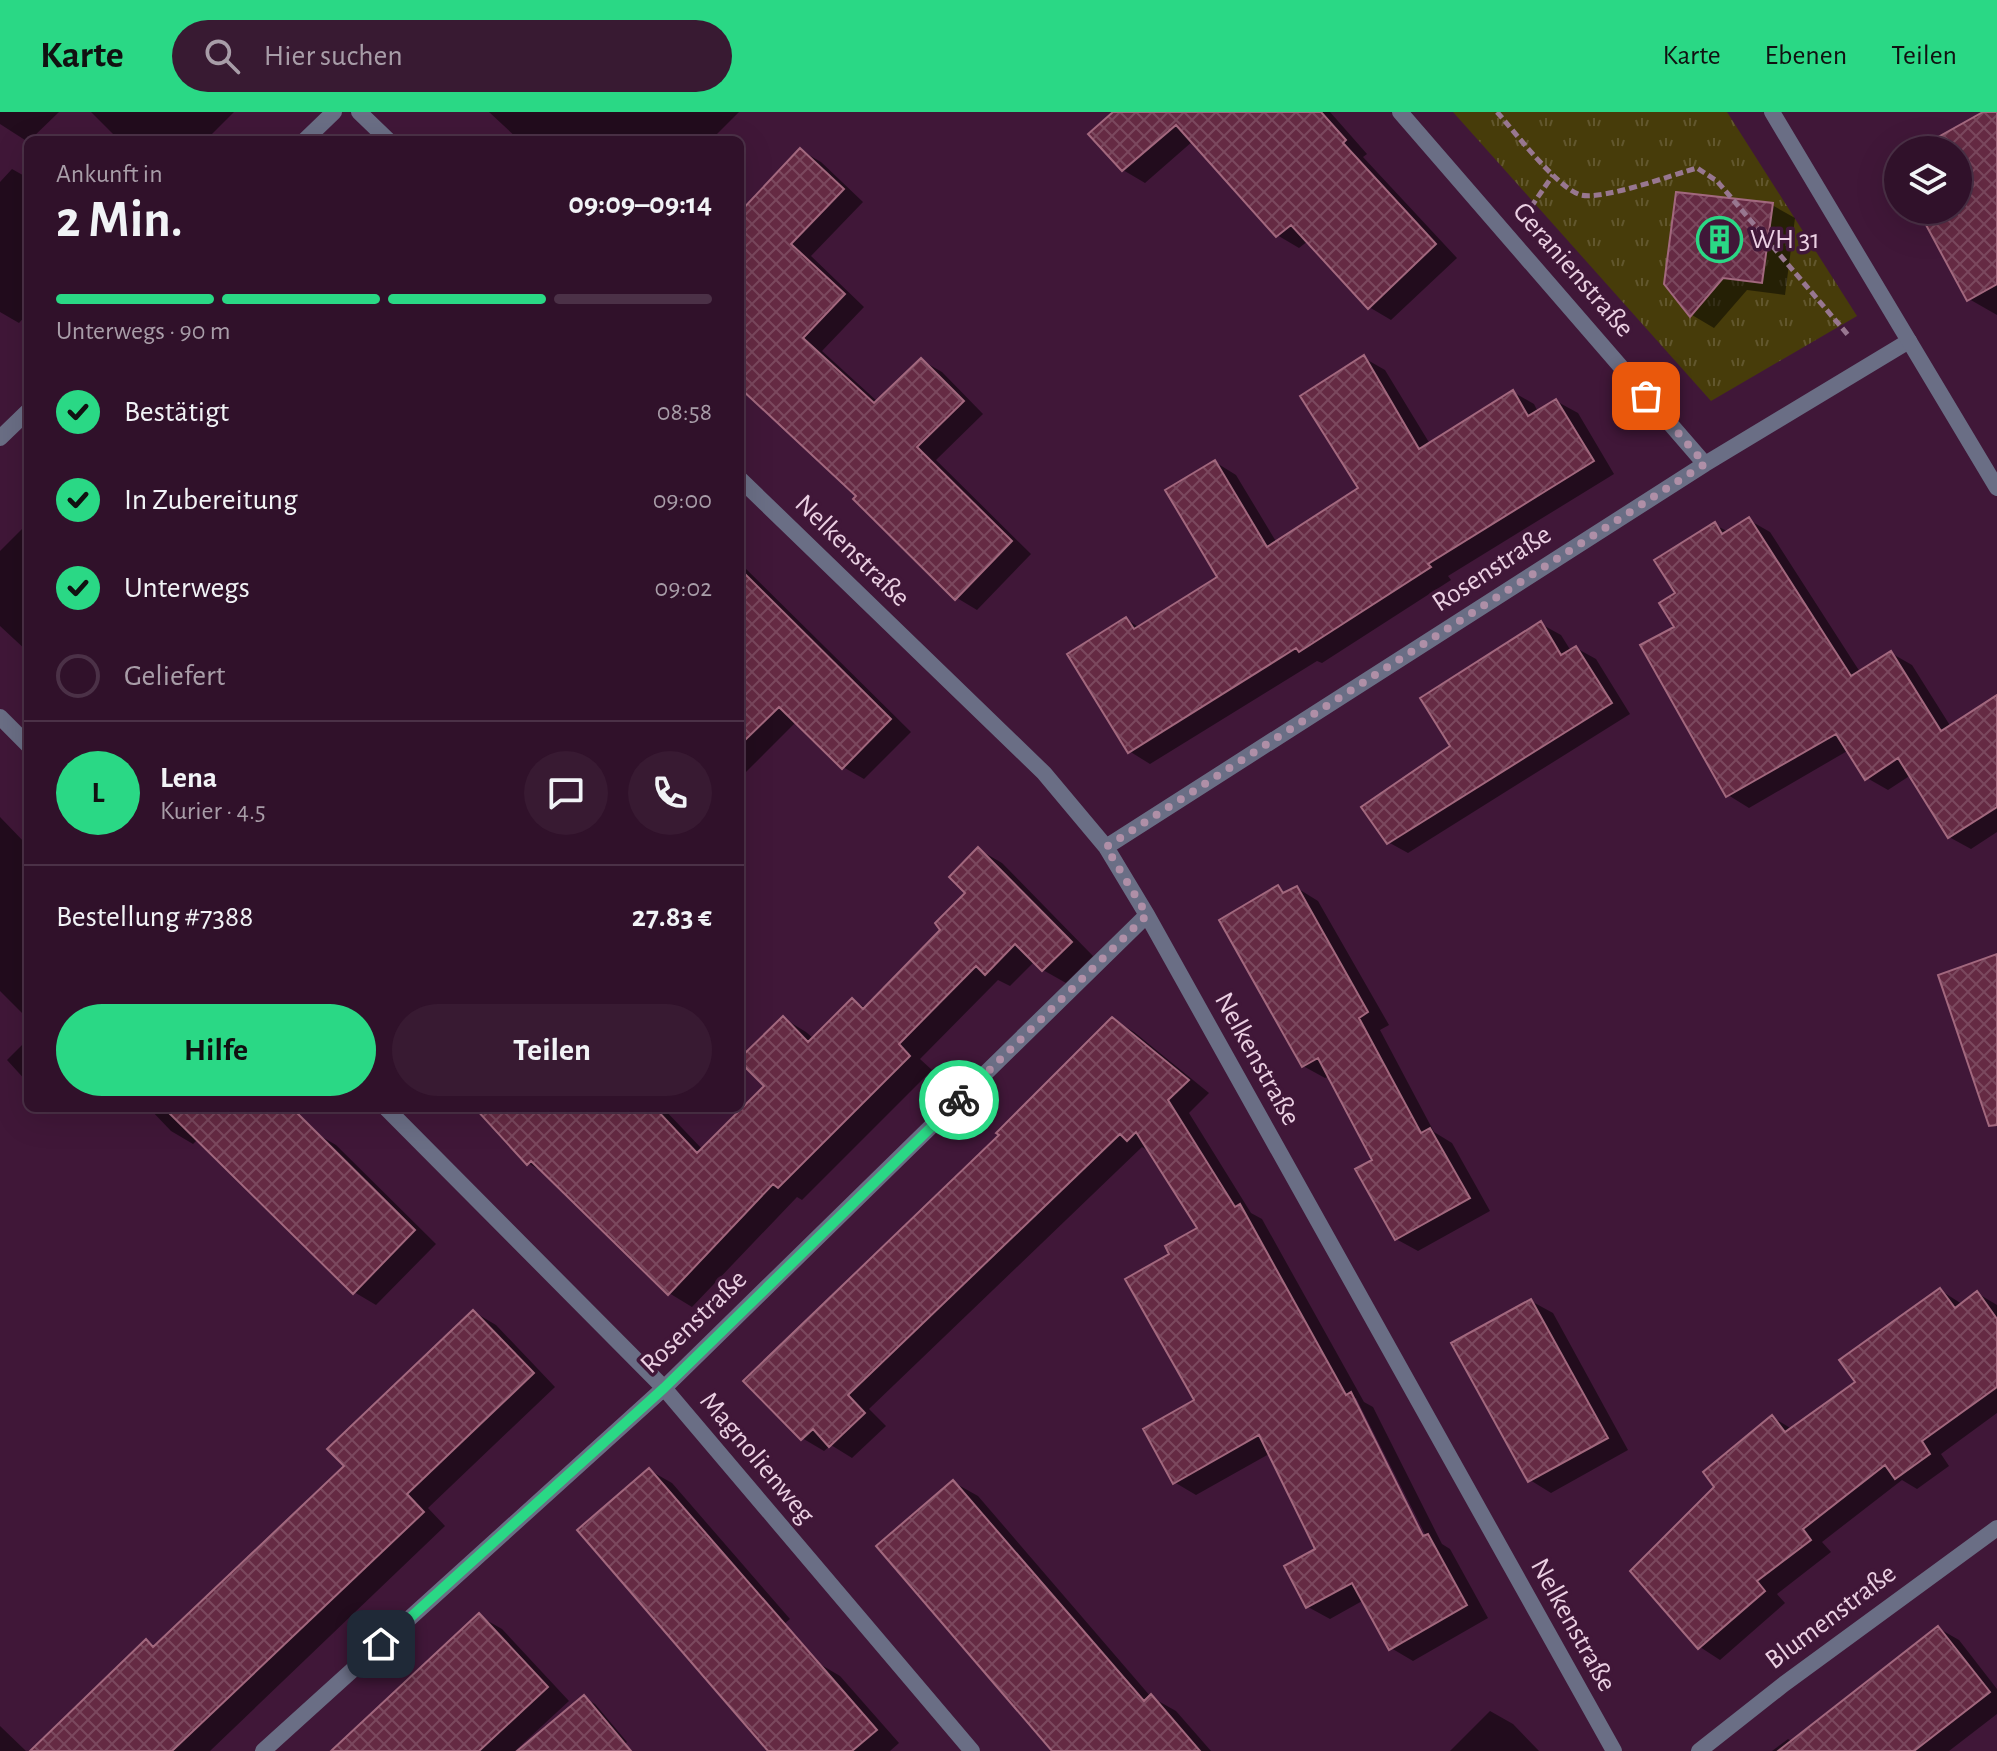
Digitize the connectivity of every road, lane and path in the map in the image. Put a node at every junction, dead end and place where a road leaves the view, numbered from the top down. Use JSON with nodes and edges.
{"nodes":[{"id":1,"x":334,"y":112,"type":"edge"},
{"id":2,"x":359,"y":112,"type":"edge"},
{"id":3,"x":1400,"y":112,"type":"edge"},
{"id":4,"x":1497,"y":112,"type":"edge"},
{"id":5,"x":1772,"y":112,"type":"edge"},
{"id":6,"x":309,"y":136,"type":"edge"},
{"id":7,"x":384,"y":136,"type":"edge"},
{"id":8,"x":1909,"y":341,"type":"junction"},
{"id":9,"x":1872,"y":363,"type":"junction"},
{"id":10,"x":24,"y":415,"type":"edge"},
{"id":11,"x":0,"y":438,"type":"edge"},
{"id":12,"x":1705,"y":464,"type":"junction"},
{"id":13,"x":744,"y":483,"type":"edge"},
{"id":14,"x":1997,"y":488,"type":"edge"},
{"id":15,"x":0,"y":717,"type":"edge"},
{"id":16,"x":24,"y":741,"type":"edge"},
{"id":17,"x":1106,"y":847,"type":"junction"},
{"id":18,"x":1147,"y":915,"type":"junction"},
{"id":19,"x":390,"y":1112,"type":"edge"},
{"id":20,"x":664,"y":1388,"type":"junction"},
{"id":21,"x":1997,"y":1528,"type":"edge"},
{"id":22,"x":963,"y":1747,"type":"edge"},
{"id":23,"x":263,"y":1751,"type":"edge"},
{"id":24,"x":1614,"y":1751,"type":"edge"},
{"id":25,"x":1699,"y":1751,"type":"edge"}],
"edges":[{"from":1,"to":6,"type":"street"},
{"from":2,"to":7,"type":"street"},
{"from":3,"to":12,"type":"street","name":"Geranienstraße"},
{"from":4,"to":9,"type":"path"},
{"from":5,"to":8,"type":"street"},
{"from":8,"to":9,"type":"street","name":"Rosenstraße"},
{"from":8,"to":14,"type":"street"},
{"from":9,"to":12,"type":"street","name":"Rosenstraße"},
{"from":10,"to":11,"type":"street"},
{"from":12,"to":17,"type":"street","name":"Rosenstraße"},
{"from":13,"to":17,"type":"street","name":"Nelkenstraße"},
{"from":15,"to":16,"type":"street"},
{"from":17,"to":18,"type":"street","name":"Nelkenstraße"},
{"from":18,"to":20,"type":"street","name":"Rosenstraße"},
{"from":18,"to":24,"type":"street","name":"Nelkenstraße"},
{"from":19,"to":20,"type":"street","name":"Magnolienweg"},
{"from":20,"to":22,"type":"street","name":"Magnolienweg"},
{"from":20,"to":23,"type":"street","name":"Rosenstraße"},
{"from":21,"to":25,"type":"street","name":"Blumenstraße"}]}
